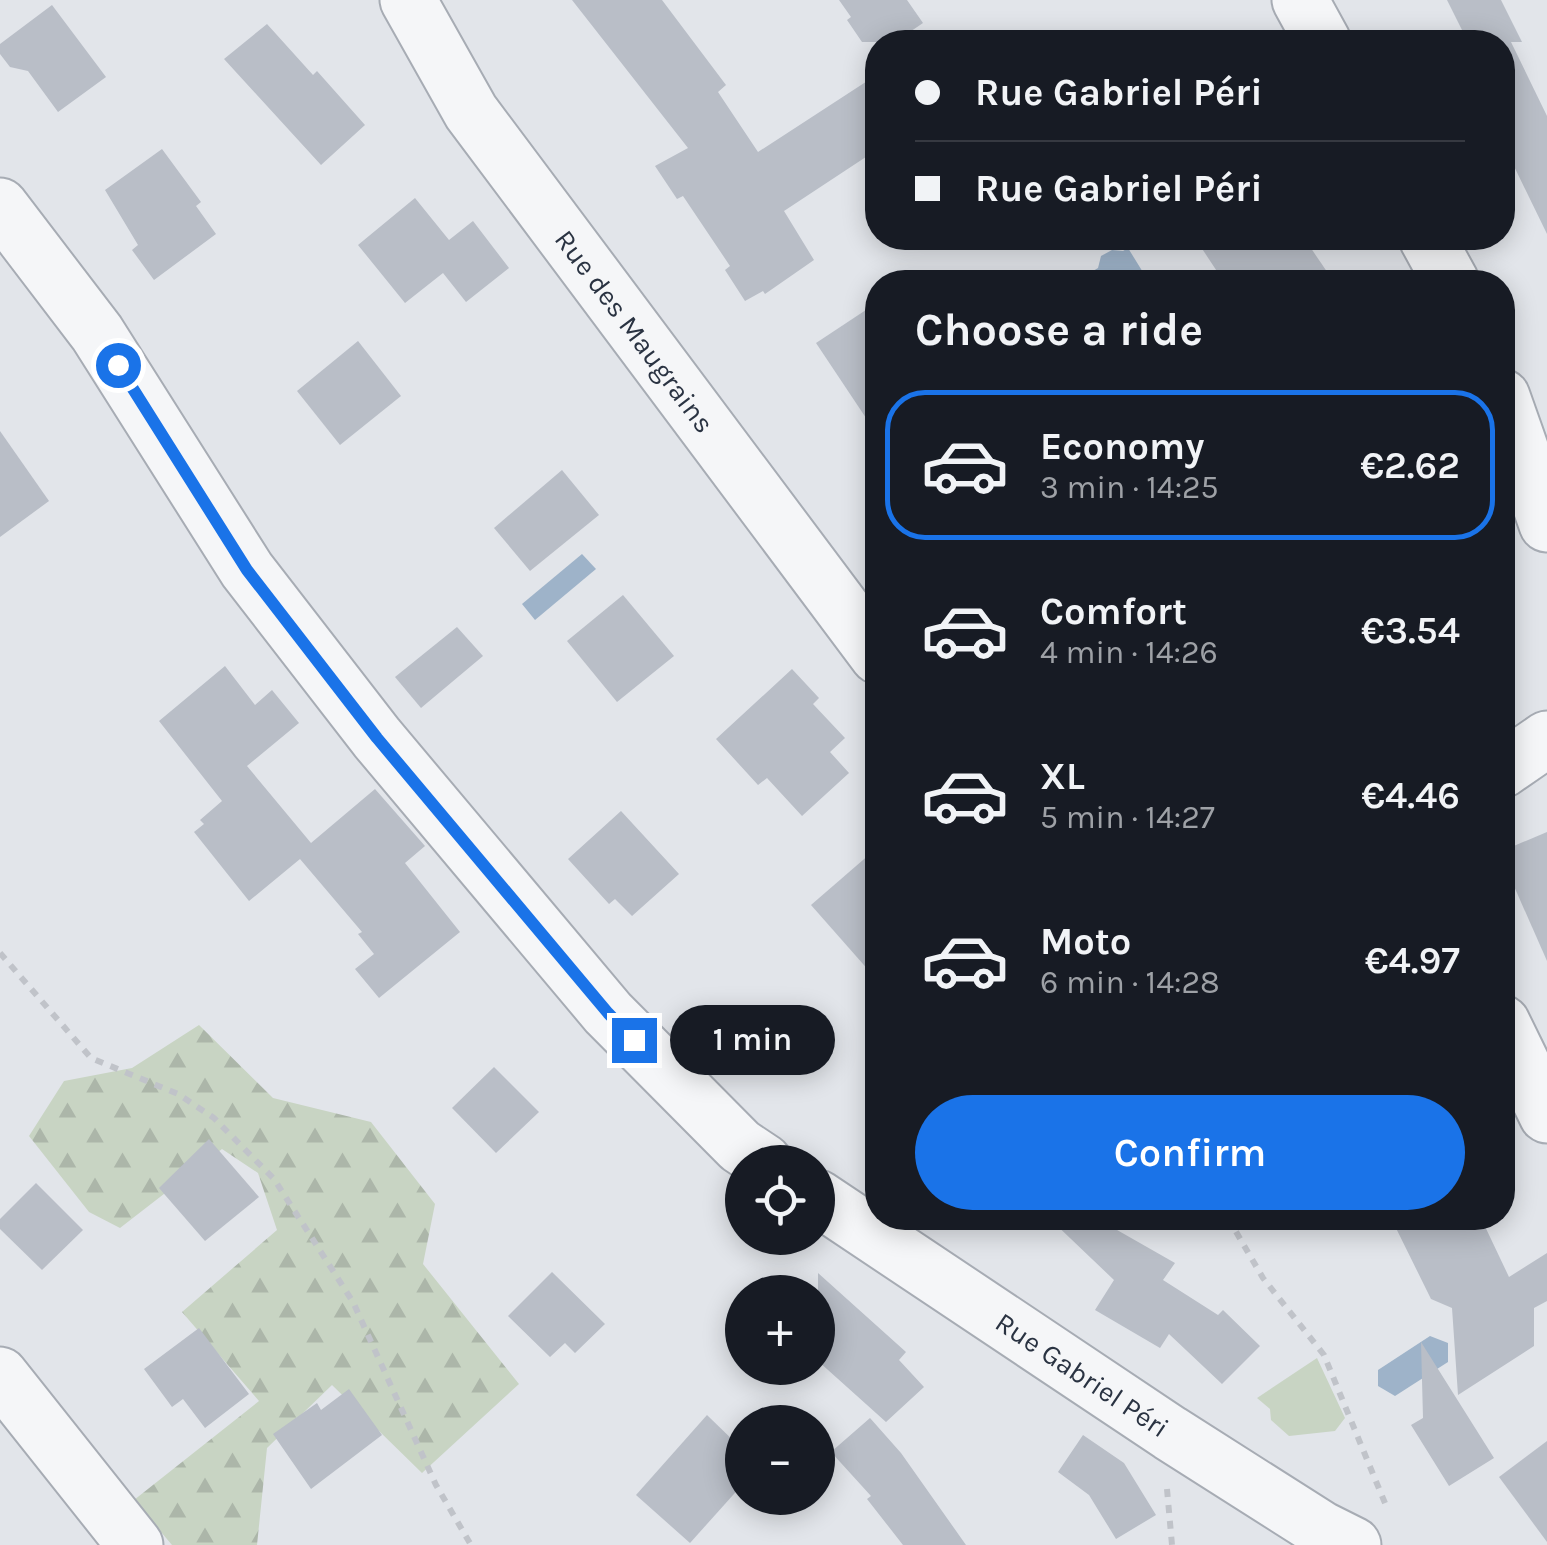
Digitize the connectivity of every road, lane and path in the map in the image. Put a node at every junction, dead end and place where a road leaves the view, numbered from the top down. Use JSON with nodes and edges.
{"nodes":[{"id":1,"x":408,"y":0,"type":"edge"},
{"id":2,"x":1300,"y":0,"type":"edge"},
{"id":3,"x":1316,"y":30,"type":"edge"},
{"id":4,"x":0,"y":206,"type":"edge"},
{"id":5,"x":1515,"y":434,"type":"edge"},
{"id":6,"x":1547,"y":524,"type":"edge"},
{"id":7,"x":865,"y":639,"type":"edge"},
{"id":8,"x":1547,"y":739,"type":"edge"},
{"id":9,"x":1515,"y":761,"type":"edge"},
{"id":10,"x":0,"y":953,"type":"edge"},
{"id":11,"x":1515,"y":1050,"type":"edge"},
{"id":12,"x":1547,"y":1115,"type":"edge"},
{"id":13,"x":739,"y":1145,"type":"edge"},
{"id":14,"x":835,"y":1209,"type":"edge"},
{"id":15,"x":865,"y":1229,"type":"edge"},
{"id":16,"x":866,"y":1230,"type":"edge"},
{"id":17,"x":1235,"y":1230,"type":"edge"},
{"id":18,"x":0,"y":1375,"type":"edge"},
{"id":19,"x":1372,"y":1533,"type":"edge"},
{"id":20,"x":136,"y":1545,"type":"edge"},
{"id":21,"x":471,"y":1545,"type":"edge"}],
"edges":[{"from":1,"to":7,"type":"street","name":"Rue des Maugrains"},
{"from":2,"to":3,"type":"street"},
{"from":4,"to":13,"type":"street"},
{"from":5,"to":6,"type":"street"},
{"from":8,"to":9,"type":"street"},
{"from":10,"to":21,"type":"path"},
{"from":11,"to":12,"type":"street"},
{"from":14,"to":15,"type":"street","name":"Rue Gabriel Péri"},
{"from":16,"to":19,"type":"street","name":"Rue Gabriel Péri"},
{"from":17,"to":19,"type":"path"},
{"from":18,"to":20,"type":"street"}]}
